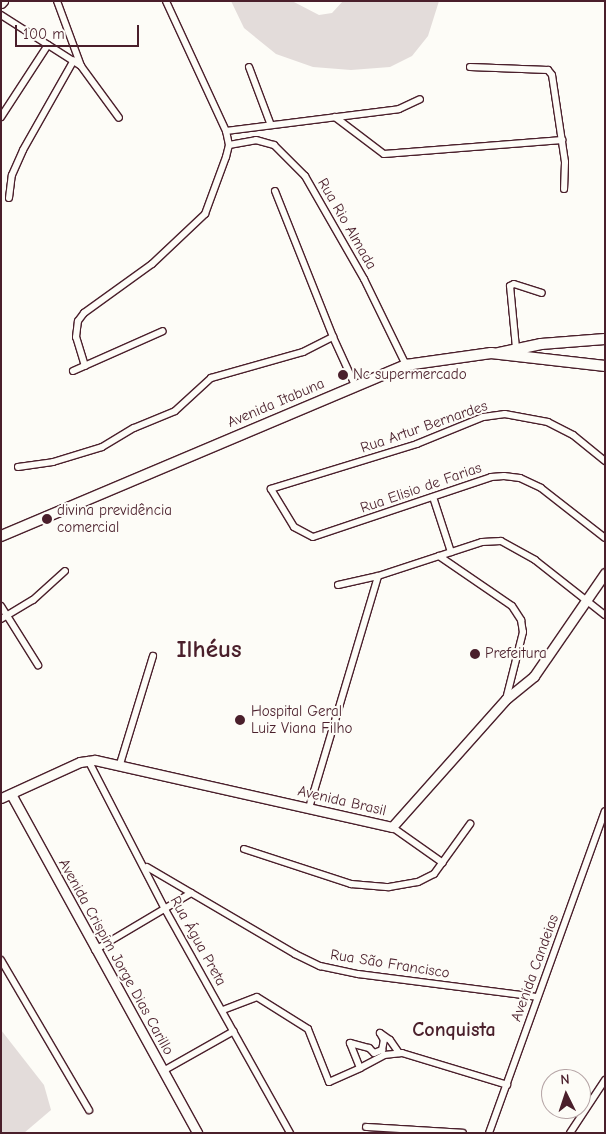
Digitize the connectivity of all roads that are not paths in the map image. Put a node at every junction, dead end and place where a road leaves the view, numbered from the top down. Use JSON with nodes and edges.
{"nodes":[{"id":1,"x":57,"y":1,"type":"edge"},
{"id":2,"x":166,"y":1,"type":"edge"},
{"id":3,"x":1,"y":15,"type":"edge"},
{"id":4,"x":48,"y":45,"type":"junction"},
{"id":5,"x":74,"y":60,"type":"junction"},
{"id":6,"x":81,"y":66,"type":"junction"},
{"id":7,"x":249,"y":67,"type":"dead end"},
{"id":8,"x":470,"y":67,"type":"dead end"},
{"id":9,"x":420,"y":99,"type":"dead end"},
{"id":10,"x":1,"y":117,"type":"edge"},
{"id":11,"x":335,"y":117,"type":"junction"},
{"id":12,"x":119,"y":118,"type":"dead end"},
{"id":13,"x":270,"y":123,"type":"junction"},
{"id":14,"x":226,"y":131,"type":"junction"},
{"id":15,"x":562,"y":140,"type":"junction"},
{"id":16,"x":229,"y":145,"type":"junction"},
{"id":17,"x":564,"y":189,"type":"dead end"},
{"id":18,"x":275,"y":191,"type":"dead end"},
{"id":19,"x":9,"y":198,"type":"dead end"},
{"id":20,"x":542,"y":294,"type":"dead end"},
{"id":21,"x":163,"y":331,"type":"dead end"},
{"id":22,"x":332,"y":337,"type":"junction"},
{"id":23,"x":605,"y":339,"type":"edge"},
{"id":24,"x":563,"y":342,"type":"junction"},
{"id":25,"x":516,"y":348,"type":"junction"},
{"id":26,"x":498,"y":354,"type":"junction"},
{"id":27,"x":562,"y":361,"type":"junction"},
{"id":28,"x":406,"y":365,"type":"junction"},
{"id":29,"x":85,"y":366,"type":"junction"},
{"id":30,"x":605,"y":366,"type":"edge"},
{"id":31,"x":73,"y":371,"type":"dead end"},
{"id":32,"x":355,"y":386,"type":"junction"},
{"id":33,"x":605,"y":461,"type":"edge"},
{"id":34,"x":18,"y":467,"type":"dead end"},
{"id":35,"x":433,"y":496,"type":"junction"},
{"id":36,"x":1,"y":536,"type":"edge"},
{"id":37,"x":318,"y":536,"type":"joint"},
{"id":38,"x":605,"y":538,"type":"edge"},
{"id":39,"x":451,"y":552,"type":"junction"},
{"id":40,"x":440,"y":556,"type":"junction"},
{"id":41,"x":66,"y":571,"type":"dead end"},
{"id":42,"x":605,"y":573,"type":"edge"},
{"id":43,"x":378,"y":576,"type":"junction"},
{"id":44,"x":338,"y":585,"type":"dead end"},
{"id":45,"x":587,"y":600,"type":"junction"},
{"id":46,"x":1,"y":606,"type":"edge"},
{"id":47,"x":605,"y":615,"type":"edge"},
{"id":48,"x":4,"y":618,"type":"edge"},
{"id":49,"x":153,"y":656,"type":"dead end"},
{"id":50,"x":38,"y":665,"type":"dead end"},
{"id":51,"x":506,"y":699,"type":"junction"},
{"id":52,"x":88,"y":760,"type":"junction"},
{"id":53,"x":120,"y":764,"type":"junction"},
{"id":54,"x":10,"y":794,"type":"junction"},
{"id":55,"x":1,"y":798,"type":"edge"},
{"id":56,"x":309,"y":808,"type":"junction"},
{"id":57,"x":605,"y":812,"type":"edge"},
{"id":58,"x":470,"y":824,"type":"dead end"},
{"id":59,"x":392,"y":827,"type":"junction"},
{"id":60,"x":244,"y":850,"type":"dead end"},
{"id":61,"x":444,"y":864,"type":"junction"},
{"id":62,"x":146,"y":867,"type":"junction"},
{"id":63,"x":191,"y":893,"type":"junction"},
{"id":64,"x":166,"y":911,"type":"junction"},
{"id":65,"x":96,"y":950,"type":"junction"},
{"id":66,"x":1,"y":960,"type":"edge"},
{"id":67,"x":537,"y":997,"type":"junction"},
{"id":68,"x":222,"y":1010,"type":"junction"},
{"id":69,"x":234,"y":1031,"type":"junction"},
{"id":70,"x":398,"y":1053,"type":"junction"},
{"id":71,"x":360,"y":1068,"type":"junction"},
{"id":72,"x":163,"y":1071,"type":"junction"},
{"id":73,"x":605,"y":1080,"type":"edge"},
{"id":74,"x":507,"y":1085,"type":"junction"},
{"id":75,"x":89,"y":1110,"type":"dead end"},
{"id":76,"x":366,"y":1127,"type":"dead end"},
{"id":77,"x":198,"y":1133,"type":"edge"},
{"id":78,"x":290,"y":1133,"type":"edge"},
{"id":79,"x":462,"y":1133,"type":"edge"},
{"id":80,"x":488,"y":1133,"type":"edge"},
{"id":81,"x":570,"y":1133,"type":"edge"}],
"edges":[{"from":1,"to":6,"type":"street"},
{"from":2,"to":14,"type":"street"},
{"from":3,"to":4,"type":"street"},
{"from":4,"to":5,"type":"street"},
{"from":4,"to":10,"type":"street"},
{"from":5,"to":6,"type":"street"},
{"from":5,"to":19,"type":"street"},
{"from":6,"to":12,"type":"street"},
{"from":7,"to":13,"type":"street"},
{"from":8,"to":15,"type":"street"},
{"from":9,"to":11,"type":"street"},
{"from":11,"to":13,"type":"street"},
{"from":11,"to":15,"type":"street"},
{"from":13,"to":14,"type":"street"},
{"from":14,"to":16,"type":"street"},
{"from":15,"to":17,"type":"street"},
{"from":16,"to":28,"type":"street","name":"Rua Rio Almada"},
{"from":16,"to":29,"type":"street"},
{"from":18,"to":22,"type":"street"},
{"from":20,"to":25,"type":"street"},
{"from":21,"to":29,"type":"street"},
{"from":22,"to":32,"type":"street"},
{"from":22,"to":34,"type":"street"},
{"from":23,"to":24,"type":"main road"},
{"from":24,"to":25,"type":"main road"},
{"from":24,"to":27,"type":"main road"},
{"from":25,"to":26,"type":"main road"},
{"from":26,"to":27,"type":"main road","name":"Avenida Itabuna"},
{"from":26,"to":28,"type":"main road","name":"Avenida Itabuna"},
{"from":27,"to":30,"type":"main road","name":"Avenida Itabuna"},
{"from":28,"to":32,"type":"main road","name":"Avenida Itabuna"},
{"from":29,"to":31,"type":"street"},
{"from":32,"to":36,"type":"main road","name":"Avenida Itabuna"},
{"from":33,"to":37,"type":"street","name":"Rua Artur Bernardes"},
{"from":35,"to":37,"type":"street","name":"Rua Elisio de Farias"},
{"from":35,"to":38,"type":"street","name":"Rua Elisio de Farias"},
{"from":35,"to":39,"type":"street"},
{"from":39,"to":40,"type":"street"},
{"from":39,"to":45,"type":"street"},
{"from":40,"to":43,"type":"street"},
{"from":40,"to":51,"type":"street","name":"Avenida Brasil"},
{"from":41,"to":48,"type":"street"},
{"from":42,"to":45,"type":"street"},
{"from":43,"to":44,"type":"street"},
{"from":43,"to":56,"type":"street"},
{"from":45,"to":47,"type":"street"},
{"from":45,"to":51,"type":"street"},
{"from":46,"to":48,"type":"street"},
{"from":48,"to":50,"type":"street"},
{"from":49,"to":53,"type":"street"},
{"from":51,"to":59,"type":"street","name":"Avenida Brasil"},
{"from":52,"to":53,"type":"street","name":"Avenida Brasil"},
{"from":52,"to":54,"type":"street"},
{"from":52,"to":62,"type":"street","name":"Rua Água Preta"},
{"from":53,"to":56,"type":"street","name":"Avenida Brasil"},
{"from":54,"to":55,"type":"street"},
{"from":54,"to":65,"type":"street","name":"Avenida Crispim Jorge Dias Carillo"},
{"from":56,"to":59,"type":"street","name":"Avenida Brasil"},
{"from":57,"to":67,"type":"street","name":"Avenida Candeias"},
{"from":58,"to":61,"type":"street"},
{"from":59,"to":61,"type":"street"},
{"from":60,"to":61,"type":"street"},
{"from":62,"to":63,"type":"street","name":"Rua São Francisco"},
{"from":62,"to":64,"type":"street","name":"Rua Água Preta"},
{"from":63,"to":64,"type":"street"},
{"from":63,"to":67,"type":"street","name":"Rua São Francisco"},
{"from":64,"to":65,"type":"street"},
{"from":64,"to":68,"type":"street","name":"Rua Água Preta"},
{"from":65,"to":72,"type":"street","name":"Avenida Crispim Jorge Dias Carillo"},
{"from":66,"to":75,"type":"street"},
{"from":67,"to":74,"type":"street","name":"Avenida Candeias"},
{"from":68,"to":69,"type":"street","name":"Rua Água Preta"},
{"from":68,"to":71,"type":"street"},
{"from":69,"to":72,"type":"street"},
{"from":69,"to":78,"type":"street","name":"Rua Água Preta"},
{"from":70,"to":71,"type":"street"},
{"from":70,"to":71,"type":"street"},
{"from":70,"to":74,"type":"street"},
{"from":72,"to":77,"type":"street","name":"Avenida Crispim Jorge Dias Carillo"},
{"from":73,"to":81,"type":"street"},
{"from":74,"to":80,"type":"street","name":"Avenida Candeias"},
{"from":76,"to":79,"type":"street"}]}
